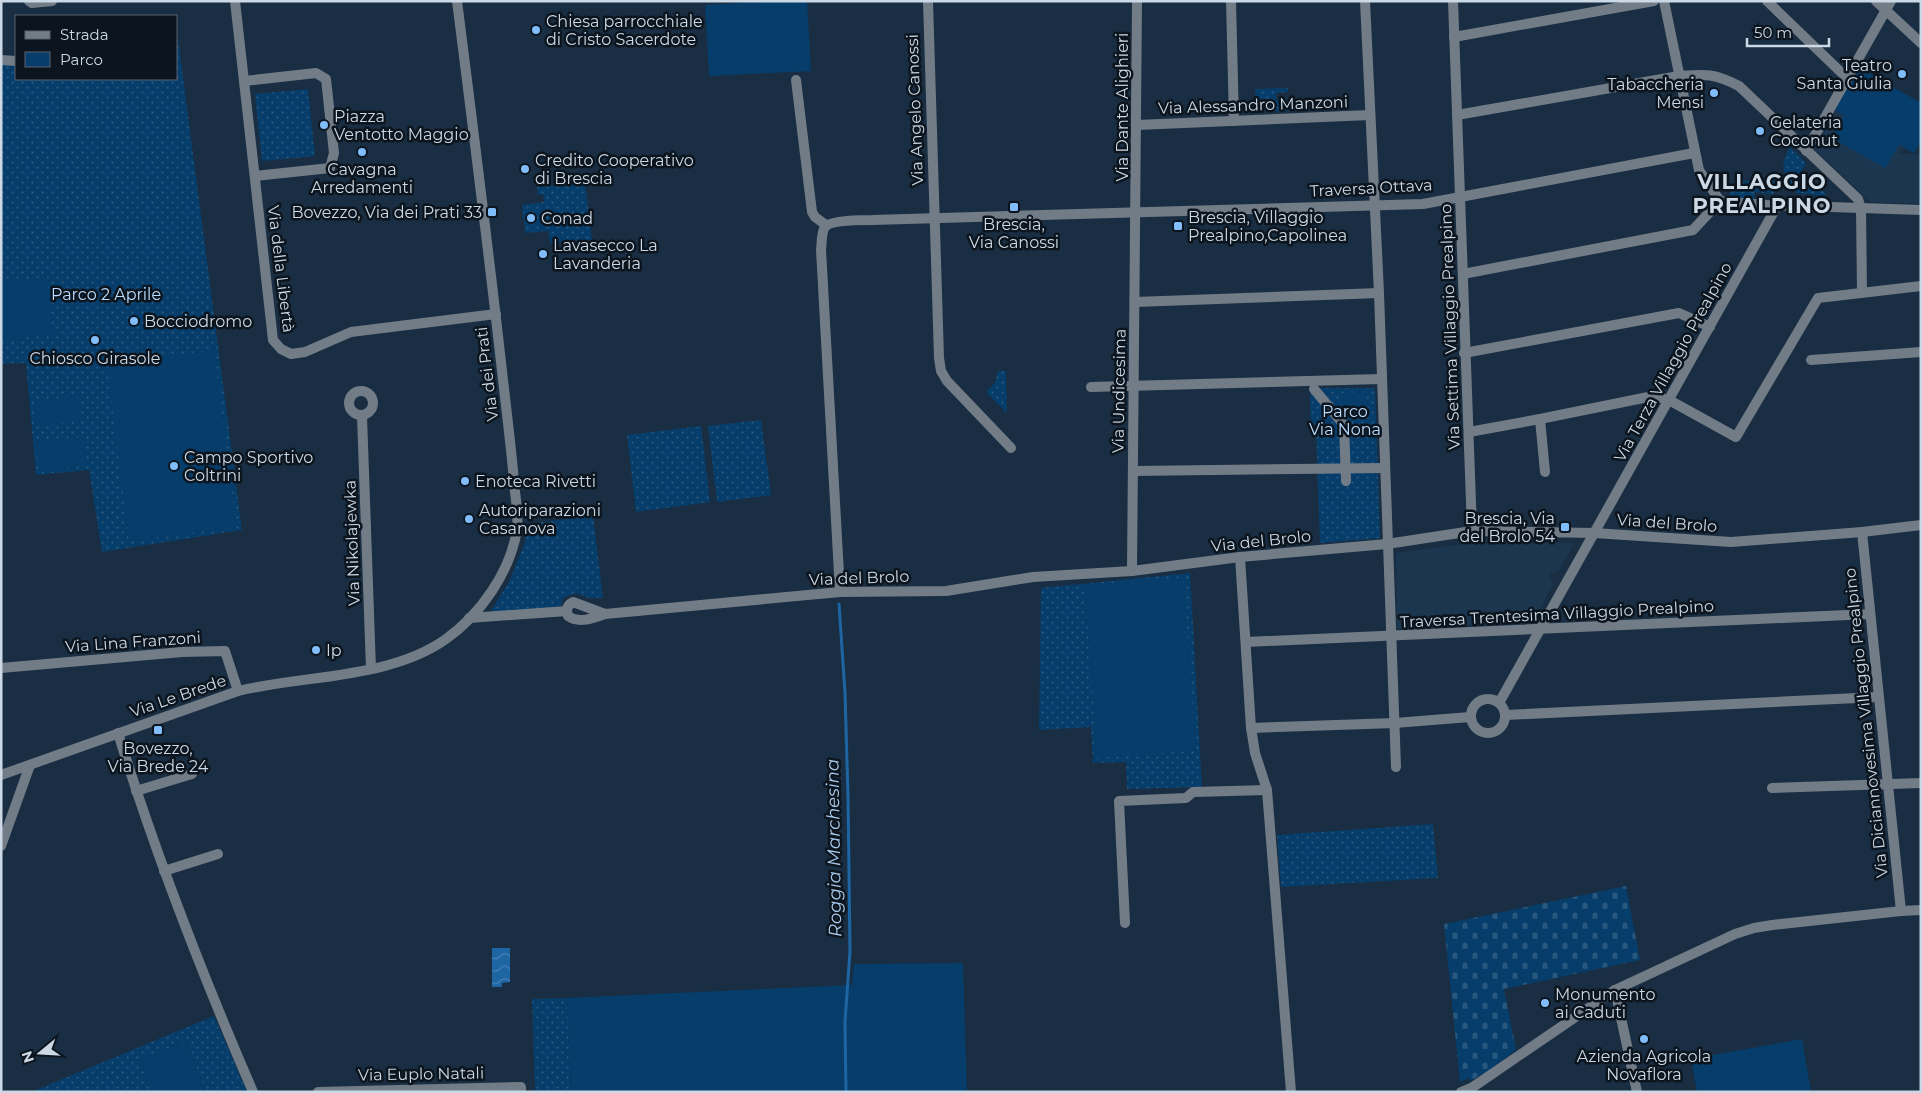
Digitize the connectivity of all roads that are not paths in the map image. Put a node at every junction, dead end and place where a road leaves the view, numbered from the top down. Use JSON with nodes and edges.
{"nodes":[{"id":1,"x":52,"y":1,"type":"edge"},
{"id":2,"x":236,"y":1,"type":"edge"},
{"id":3,"x":458,"y":1,"type":"edge"},
{"id":4,"x":928,"y":1,"type":"edge"},
{"id":5,"x":1137,"y":1,"type":"edge"},
{"id":6,"x":1231,"y":1,"type":"edge"},
{"id":7,"x":1365,"y":1,"type":"edge"},
{"id":8,"x":1453,"y":1,"type":"edge"},
{"id":9,"x":1654,"y":1,"type":"edge"},
{"id":10,"x":1664,"y":1,"type":"edge"},
{"id":11,"x":1767,"y":1,"type":"edge"},
{"id":12,"x":1876,"y":1,"type":"edge"},
{"id":13,"x":31,"y":2,"type":"edge"},
{"id":14,"x":1888,"y":6,"type":"edge"},
{"id":15,"x":1454,"y":37,"type":"junction"},
{"id":16,"x":1921,"y":43,"type":"edge"},
{"id":17,"x":1,"y":60,"type":"edge"},
{"id":18,"x":15,"y":61,"type":"edge"},
{"id":19,"x":1679,"y":76,"type":"junction"},
{"id":20,"x":1848,"y":78,"type":"junction"},
{"id":21,"x":796,"y":80,"type":"dead end"},
{"id":22,"x":244,"y":81,"type":"junction"},
{"id":23,"x":1457,"y":114,"type":"junction"},
{"id":24,"x":1370,"y":115,"type":"junction"},
{"id":25,"x":1234,"y":121,"type":"junction"},
{"id":26,"x":1137,"y":125,"type":"junction"},
{"id":27,"x":1806,"y":151,"type":"junction"},
{"id":28,"x":1694,"y":153,"type":"junction"},
{"id":29,"x":255,"y":176,"type":"junction"},
{"id":30,"x":1459,"y":196,"type":"junction"},
{"id":31,"x":1720,"y":201,"type":"junction"},
{"id":32,"x":1374,"y":205,"type":"junction"},
{"id":33,"x":1778,"y":206,"type":"junction"},
{"id":34,"x":1862,"y":209,"type":"junction"},
{"id":35,"x":1921,"y":210,"type":"edge"},
{"id":36,"x":1136,"y":212,"type":"junction"},
{"id":37,"x":933,"y":218,"type":"junction"},
{"id":38,"x":829,"y":224,"type":"junction"},
{"id":39,"x":1463,"y":274,"type":"junction"},
{"id":40,"x":1921,"y":286,"type":"edge"},
{"id":41,"x":1379,"y":293,"type":"junction"},
{"id":42,"x":1862,"y":293,"type":"junction"},
{"id":43,"x":1136,"y":302,"type":"junction"},
{"id":44,"x":496,"y":314,"type":"junction"},
{"id":45,"x":1710,"y":326,"type":"junction"},
{"id":46,"x":1921,"y":352,"type":"edge"},
{"id":47,"x":1464,"y":353,"type":"junction"},
{"id":48,"x":1811,"y":360,"type":"dead end"},
{"id":49,"x":1381,"y":379,"type":"junction"},
{"id":50,"x":1091,"y":387,"type":"dead end"},
{"id":51,"x":1134,"y":387,"type":"junction"},
{"id":52,"x":1314,"y":389,"type":"dead end"},
{"id":53,"x":1669,"y":400,"type":"junction"},
{"id":54,"x":362,"y":416,"type":"dead end"},
{"id":55,"x":1540,"y":420,"type":"junction"},
{"id":56,"x":1469,"y":432,"type":"junction"},
{"id":57,"x":1011,"y":448,"type":"dead end"},
{"id":58,"x":1345,"y":468,"type":"junction"},
{"id":59,"x":1385,"y":468,"type":"junction"},
{"id":60,"x":1133,"y":471,"type":"junction"},
{"id":61,"x":1545,"y":472,"type":"dead end"},
{"id":62,"x":1346,"y":481,"type":"dead end"},
{"id":63,"x":1921,"y":525,"type":"edge"},
{"id":64,"x":1472,"y":531,"type":"junction"},
{"id":65,"x":1862,"y":532,"type":"junction"},
{"id":66,"x":1594,"y":533,"type":"junction"},
{"id":67,"x":1387,"y":544,"type":"junction"},
{"id":68,"x":1240,"y":557,"type":"junction"},
{"id":69,"x":1132,"y":571,"type":"junction"},
{"id":70,"x":840,"y":592,"type":"junction"},
{"id":71,"x":567,"y":610,"type":"junction"},
{"id":72,"x":605,"y":614,"type":"junction"},
{"id":73,"x":1870,"y":614,"type":"junction"},
{"id":74,"x":469,"y":618,"type":"junction"},
{"id":75,"x":1541,"y":629,"type":"junction"},
{"id":76,"x":1390,"y":636,"type":"junction"},
{"id":77,"x":1246,"y":642,"type":"junction"},
{"id":78,"x":1,"y":668,"type":"edge"},
{"id":79,"x":371,"y":669,"type":"junction"},
{"id":80,"x":238,"y":691,"type":"junction"},
{"id":81,"x":1878,"y":697,"type":"junction"},
{"id":82,"x":1499,"y":703,"type":"junction"},
{"id":83,"x":1506,"y":715,"type":"junction"},
{"id":84,"x":1470,"y":717,"type":"junction"},
{"id":85,"x":1395,"y":723,"type":"junction"},
{"id":86,"x":1251,"y":728,"type":"junction"},
{"id":87,"x":118,"y":734,"type":"junction"},
{"id":88,"x":30,"y":765,"type":"junction"},
{"id":89,"x":1396,"y":767,"type":"dead end"},
{"id":90,"x":192,"y":774,"type":"dead end"},
{"id":91,"x":1,"y":775,"type":"edge"},
{"id":92,"x":1921,"y":783,"type":"edge"},
{"id":93,"x":1889,"y":784,"type":"junction"},
{"id":94,"x":1772,"y":788,"type":"dead end"},
{"id":95,"x":1267,"y":790,"type":"junction"},
{"id":96,"x":136,"y":791,"type":"junction"},
{"id":97,"x":1,"y":846,"type":"edge"},
{"id":98,"x":218,"y":854,"type":"dead end"},
{"id":99,"x":164,"y":871,"type":"junction"},
{"id":100,"x":1921,"y":910,"type":"edge"},
{"id":101,"x":1901,"y":911,"type":"junction"},
{"id":102,"x":1126,"y":924,"type":"dead end"},
{"id":103,"x":1615,"y":990,"type":"junction"},
{"id":104,"x":253,"y":1092,"type":"edge"},
{"id":105,"x":318,"y":1092,"type":"edge"},
{"id":106,"x":521,"y":1092,"type":"edge"},
{"id":107,"x":1291,"y":1092,"type":"edge"},
{"id":108,"x":1461,"y":1092,"type":"edge"},
{"id":109,"x":1637,"y":1092,"type":"edge"}],
"edges":[{"from":1,"to":13,"type":"street"},
{"from":2,"to":22,"type":"street","name":"Via della Libertà"},
{"from":3,"to":44,"type":"street","name":"Via dei Prati"},
{"from":4,"to":37,"type":"street","name":"Via Angelo Canossi"},
{"from":5,"to":26,"type":"street","name":"Via Dante Alighieri"},
{"from":6,"to":25,"type":"street"},
{"from":7,"to":24,"type":"street"},
{"from":8,"to":15,"type":"street","name":"Via Settima Villaggio Prealpino"},
{"from":9,"to":15,"type":"street"},
{"from":10,"to":19,"type":"street"},
{"from":11,"to":20,"type":"street"},
{"from":12,"to":14,"type":"street"},
{"from":14,"to":16,"type":"street"},
{"from":14,"to":20,"type":"street"},
{"from":15,"to":23,"type":"street","name":"Via Settima Villaggio Prealpino"},
{"from":17,"to":18,"type":"street"},
{"from":19,"to":23,"type":"street"},
{"from":19,"to":27,"type":"street"},
{"from":19,"to":28,"type":"street"},
{"from":20,"to":27,"type":"street"},
{"from":21,"to":38,"type":"street"},
{"from":22,"to":29,"type":"street","name":"Via della Libertà"},
{"from":22,"to":29,"type":"street"},
{"from":23,"to":30,"type":"street","name":"Via Settima Villaggio Prealpino"},
{"from":24,"to":25,"type":"street","name":"Via Alessandro Manzoni"},
{"from":24,"to":32,"type":"street"},
{"from":25,"to":26,"type":"street","name":"Via Alessandro Manzoni"},
{"from":26,"to":36,"type":"street","name":"Via Dante Alighieri"},
{"from":27,"to":34,"type":"street"},
{"from":28,"to":30,"type":"street","name":"Traversa Ottava"},
{"from":28,"to":31,"type":"street"},
{"from":29,"to":44,"type":"street","name":"Via della Libertà"},
{"from":30,"to":32,"type":"street","name":"Traversa Ottava"},
{"from":30,"to":39,"type":"street","name":"Via Settima Villaggio Prealpino"},
{"from":31,"to":33,"type":"street"},
{"from":31,"to":39,"type":"street"},
{"from":32,"to":36,"type":"street","name":"Traversa Ottava"},
{"from":32,"to":41,"type":"street"},
{"from":33,"to":34,"type":"street"},
{"from":33,"to":45,"type":"street","name":"Via Terza Villaggio Prealpino"},
{"from":34,"to":35,"type":"street"},
{"from":34,"to":42,"type":"street"},
{"from":36,"to":37,"type":"street"},
{"from":36,"to":43,"type":"street","name":"Via Undicesima"},
{"from":37,"to":38,"type":"street"},
{"from":37,"to":57,"type":"street","name":"Via Angelo Canossi"},
{"from":38,"to":70,"type":"street"},
{"from":39,"to":47,"type":"street","name":"Via Settima Villaggio Prealpino"},
{"from":40,"to":42,"type":"street"},
{"from":41,"to":43,"type":"street"},
{"from":41,"to":49,"type":"street"},
{"from":42,"to":53,"type":"street"},
{"from":43,"to":51,"type":"street","name":"Via Undicesima"},
{"from":44,"to":74,"type":"street","name":"Via dei Prati"},
{"from":45,"to":47,"type":"street"},
{"from":45,"to":53,"type":"street","name":"Via Terza Villaggio Prealpino"},
{"from":46,"to":48,"type":"street"},
{"from":47,"to":56,"type":"street","name":"Via Settima Villaggio Prealpino"},
{"from":49,"to":51,"type":"street"},
{"from":49,"to":59,"type":"street"},
{"from":50,"to":51,"type":"street"},
{"from":51,"to":60,"type":"street","name":"Via Undicesima"},
{"from":52,"to":58,"type":"street"},
{"from":53,"to":55,"type":"street"},
{"from":53,"to":66,"type":"street","name":"Via Terza Villaggio Prealpino"},
{"from":54,"to":79,"type":"street","name":"Via Nikolajewka"},
{"from":55,"to":56,"type":"street"},
{"from":55,"to":61,"type":"street"},
{"from":56,"to":64,"type":"street","name":"Via Settima Villaggio Prealpino"},
{"from":58,"to":59,"type":"street"},
{"from":58,"to":60,"type":"street"},
{"from":58,"to":62,"type":"street"},
{"from":59,"to":67,"type":"street"},
{"from":60,"to":69,"type":"street","name":"Via Undicesima"},
{"from":63,"to":65,"type":"street","name":"Via del Brolo"},
{"from":64,"to":66,"type":"street","name":"Via del Brolo"},
{"from":64,"to":67,"type":"street","name":"Via del Brolo"},
{"from":65,"to":66,"type":"street","name":"Via del Brolo"},
{"from":65,"to":73,"type":"street","name":"Via Diciannovesima Villaggio Prealpino"},
{"from":66,"to":75,"type":"street","name":"Via Terza Villaggio Prealpino"},
{"from":67,"to":68,"type":"street","name":"Via del Brolo"},
{"from":67,"to":76,"type":"street"},
{"from":68,"to":69,"type":"street","name":"Via del Brolo"},
{"from":68,"to":77,"type":"street"},
{"from":69,"to":70,"type":"street","name":"Via del Brolo"},
{"from":70,"to":72,"type":"street","name":"Via del Brolo"},
{"from":71,"to":72,"type":"street","name":"Via del Brolo"},
{"from":71,"to":72,"type":"street","name":"Via del Brolo"},
{"from":71,"to":74,"type":"street","name":"Via del Brolo"},
{"from":73,"to":75,"type":"street","name":"Traversa Trentesima Villaggio Prealpino"},
{"from":73,"to":81,"type":"street","name":"Via Diciannovesima Villaggio Prealpino"},
{"from":74,"to":79,"type":"street","name":"Via dei Prati"},
{"from":75,"to":76,"type":"street","name":"Traversa Trentesima Villaggio Prealpino"},
{"from":75,"to":82,"type":"street","name":"Via Terza Villaggio Prealpino"},
{"from":76,"to":77,"type":"street","name":"Traversa Trentesima Villaggio Prealpino"},
{"from":76,"to":85,"type":"street"},
{"from":77,"to":86,"type":"street"},
{"from":78,"to":80,"type":"street","name":"Via Lina Franzoni"},
{"from":79,"to":80,"type":"street","name":"Via Le Brede"},
{"from":80,"to":87,"type":"street","name":"Via Le Brede"},
{"from":81,"to":83,"type":"street"},
{"from":81,"to":93,"type":"street","name":"Via Diciannovesima Villaggio Prealpino"},
{"from":82,"to":83,"type":"street"},
{"from":82,"to":84,"type":"street"},
{"from":83,"to":84,"type":"street"},
{"from":84,"to":85,"type":"street"},
{"from":85,"to":86,"type":"street"},
{"from":85,"to":89,"type":"street"},
{"from":86,"to":95,"type":"street"},
{"from":87,"to":88,"type":"street","name":"Via Le Brede"},
{"from":87,"to":96,"type":"street"},
{"from":88,"to":91,"type":"street","name":"Via Le Brede"},
{"from":88,"to":97,"type":"street"},
{"from":90,"to":96,"type":"street"},
{"from":92,"to":93,"type":"street"},
{"from":93,"to":94,"type":"street"},
{"from":93,"to":101,"type":"street","name":"Via Diciannovesima Villaggio Prealpino"},
{"from":95,"to":102,"type":"street"},
{"from":95,"to":107,"type":"street"},
{"from":96,"to":99,"type":"street"},
{"from":98,"to":99,"type":"street"},
{"from":99,"to":104,"type":"street"},
{"from":100,"to":101,"type":"street"},
{"from":101,"to":103,"type":"street"},
{"from":103,"to":108,"type":"street"},
{"from":103,"to":109,"type":"street"},
{"from":105,"to":106,"type":"street","name":"Via Euplo Natali"}]}
